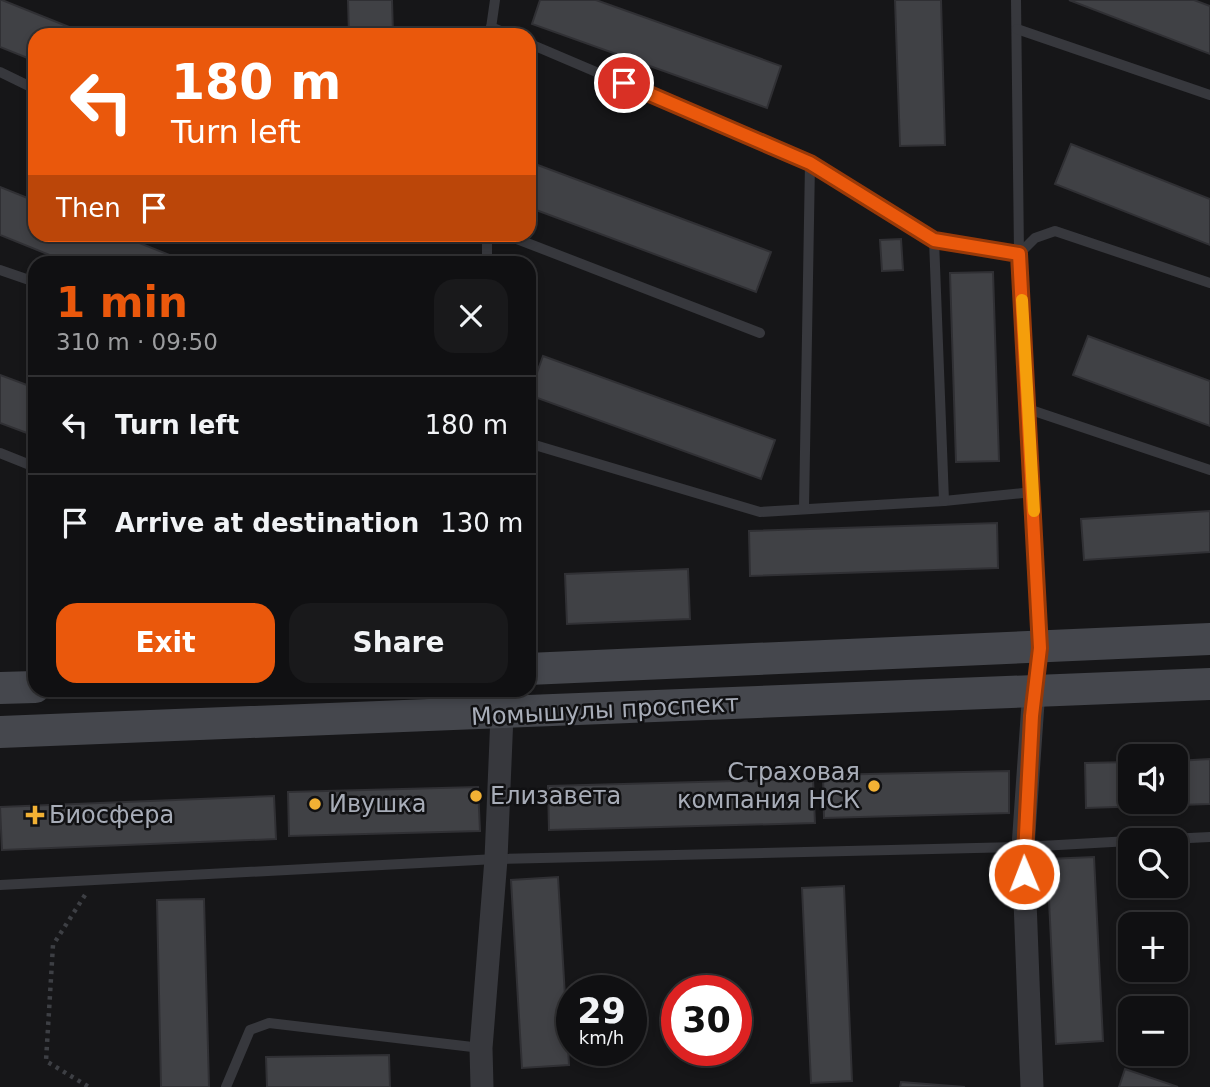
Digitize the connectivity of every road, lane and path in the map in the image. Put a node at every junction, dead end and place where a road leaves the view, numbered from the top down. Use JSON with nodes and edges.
{"nodes":[{"id":1,"x":495,"y":0,"type":"edge"},
{"id":2,"x":1016,"y":0,"type":"edge"},
{"id":3,"x":491,"y":28,"type":"edge"},
{"id":4,"x":1017,"y":29,"type":"junction"},
{"id":5,"x":536,"y":46,"type":"edge"},
{"id":6,"x":0,"y":72,"type":"edge"},
{"id":7,"x":28,"y":86,"type":"edge"},
{"id":8,"x":1210,"y":95,"type":"edge"},
{"id":9,"x":810,"y":163,"type":"junction"},
{"id":10,"x":934,"y":240,"type":"junction"},
{"id":11,"x":525,"y":242,"type":"edge"},
{"id":12,"x":1019,"y":254,"type":"junction"},
{"id":13,"x":0,"y":270,"type":"edge"},
{"id":14,"x":28,"y":280,"type":"edge"},
{"id":15,"x":1210,"y":283,"type":"edge"},
{"id":16,"x":760,"y":333,"type":"dead end"},
{"id":17,"x":1028,"y":410,"type":"junction"},
{"id":18,"x":536,"y":445,"type":"edge"},
{"id":19,"x":0,"y":453,"type":"edge"},
{"id":20,"x":28,"y":464,"type":"edge"},
{"id":21,"x":1210,"y":470,"type":"edge"},
{"id":22,"x":1032,"y":492,"type":"junction"},
{"id":23,"x":944,"y":501,"type":"junction"},
{"id":24,"x":804,"y":509,"type":"junction"},
{"id":25,"x":1210,"y":639,"type":"edge"},
{"id":26,"x":1040,"y":648,"type":"junction"},
{"id":27,"x":536,"y":669,"type":"edge"},
{"id":28,"x":1210,"y":684,"type":"edge"},
{"id":29,"x":28,"y":687,"type":"edge"},
{"id":30,"x":0,"y":688,"type":"edge"},
{"id":31,"x":1034,"y":690,"type":"junction"},
{"id":32,"x":501,"y":702,"type":"edge"},
{"id":33,"x":0,"y":733,"type":"edge"},
{"id":34,"x":1210,"y":836,"type":"edge"},
{"id":35,"x":1188,"y":837,"type":"edge"},
{"id":36,"x":1118,"y":842,"type":"edge"},
{"id":37,"x":1023,"y":847,"type":"junction"},
{"id":38,"x":496,"y":859,"type":"junction"},
{"id":39,"x":95,"y":880,"type":"junction"},
{"id":40,"x":0,"y":885,"type":"edge"},
{"id":41,"x":481,"y":1048,"type":"junction"},
{"id":42,"x":89,"y":1087,"type":"edge"},
{"id":43,"x":226,"y":1087,"type":"edge"},
{"id":44,"x":482,"y":1087,"type":"edge"},
{"id":45,"x":1032,"y":1087,"type":"edge"}],
"edges":[{"from":1,"to":3,"type":"lane"},
{"from":2,"to":4,"type":"lane"},
{"from":4,"to":8,"type":"lane"},
{"from":4,"to":12,"type":"lane"},
{"from":5,"to":9,"type":"lane"},
{"from":6,"to":7,"type":"lane"},
{"from":9,"to":10,"type":"lane"},
{"from":9,"to":24,"type":"lane"},
{"from":10,"to":12,"type":"lane"},
{"from":10,"to":23,"type":"lane"},
{"from":11,"to":16,"type":"lane"},
{"from":12,"to":15,"type":"lane"},
{"from":12,"to":17,"type":"lane"},
{"from":13,"to":14,"type":"lane"},
{"from":17,"to":21,"type":"lane"},
{"from":17,"to":22,"type":"lane"},
{"from":18,"to":24,"type":"lane"},
{"from":19,"to":20,"type":"lane"},
{"from":22,"to":23,"type":"lane"},
{"from":22,"to":26,"type":"lane"},
{"from":23,"to":24,"type":"lane"},
{"from":25,"to":26,"type":"street","name":"Момышулы проспект"},
{"from":26,"to":27,"type":"street","name":"Момышулы проспект"},
{"from":26,"to":31,"type":"street"},
{"from":28,"to":31,"type":"street","name":"Момышулы проспект"},
{"from":29,"to":30,"type":"street"},
{"from":31,"to":32,"type":"street","name":"Момышулы проспект"},
{"from":31,"to":37,"type":"street"},
{"from":32,"to":33,"type":"street","name":"Момышулы проспект"},
{"from":32,"to":38,"type":"street"},
{"from":34,"to":35,"type":"lane"},
{"from":36,"to":37,"type":"lane"},
{"from":37,"to":38,"type":"lane"},
{"from":37,"to":45,"type":"street"},
{"from":38,"to":39,"type":"lane"},
{"from":38,"to":41,"type":"street"},
{"from":39,"to":40,"type":"lane"},
{"from":39,"to":42,"type":"path"},
{"from":41,"to":43,"type":"lane"},
{"from":41,"to":44,"type":"street"}]}
